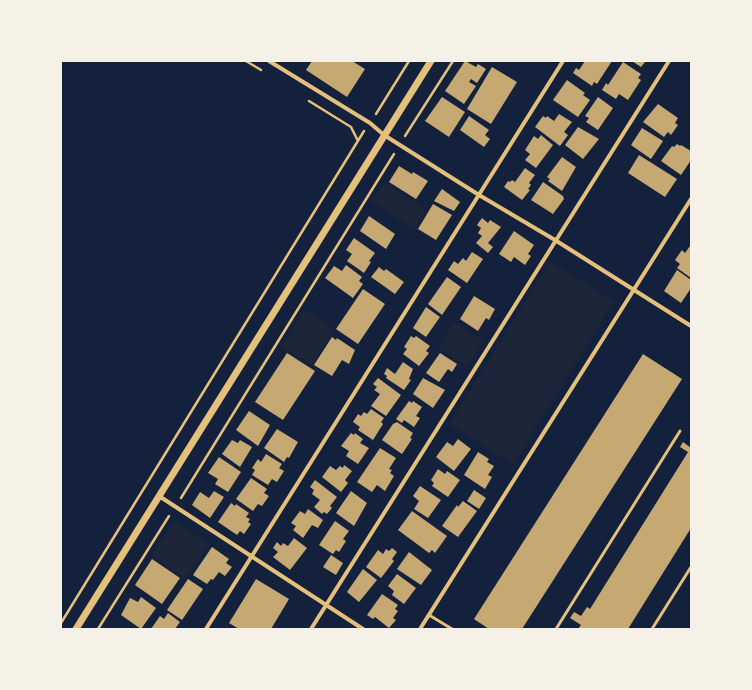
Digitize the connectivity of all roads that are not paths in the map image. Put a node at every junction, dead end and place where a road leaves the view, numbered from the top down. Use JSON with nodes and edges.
{"nodes":[{"id":1,"x":268,"y":61,"type":"edge"},
{"id":2,"x":431,"y":61,"type":"edge"},
{"id":3,"x":563,"y":61,"type":"edge"},
{"id":4,"x":669,"y":61,"type":"edge"},
{"id":5,"x":384,"y":135,"type":"junction"},
{"id":6,"x":479,"y":195,"type":"junction"},
{"id":7,"x":691,"y":198,"type":"edge"},
{"id":8,"x":555,"y":240,"type":"junction"},
{"id":9,"x":634,"y":289,"type":"junction"},
{"id":10,"x":691,"y":326,"type":"edge"},
{"id":11,"x":680,"y":431,"type":"dead end"},
{"id":12,"x":159,"y":496,"type":"junction"},
{"id":13,"x":252,"y":555,"type":"junction"},
{"id":14,"x":691,"y":567,"type":"edge"},
{"id":15,"x":326,"y":605,"type":"junction"},
{"id":16,"x":429,"y":615,"type":"junction"},
{"id":17,"x":76,"y":629,"type":"edge"},
{"id":18,"x":206,"y":629,"type":"edge"},
{"id":19,"x":311,"y":629,"type":"edge"},
{"id":20,"x":363,"y":629,"type":"edge"},
{"id":21,"x":420,"y":629,"type":"edge"},
{"id":22,"x":452,"y":629,"type":"edge"},
{"id":23,"x":556,"y":629,"type":"edge"},
{"id":24,"x":652,"y":629,"type":"edge"}],
"edges":[{"from":1,"to":5,"type":"street"},
{"from":2,"to":5,"type":"street"},
{"from":3,"to":6,"type":"street"},
{"from":4,"to":8,"type":"street"},
{"from":5,"to":6,"type":"street"},
{"from":5,"to":12,"type":"street"},
{"from":6,"to":8,"type":"street"},
{"from":6,"to":13,"type":"street"},
{"from":7,"to":9,"type":"street"},
{"from":8,"to":9,"type":"street"},
{"from":8,"to":15,"type":"street"},
{"from":9,"to":10,"type":"street"},
{"from":9,"to":16,"type":"street"},
{"from":11,"to":23,"type":"lane"},
{"from":12,"to":13,"type":"street"},
{"from":12,"to":17,"type":"street"},
{"from":13,"to":15,"type":"street"},
{"from":13,"to":18,"type":"street"},
{"from":14,"to":24,"type":"lane"},
{"from":15,"to":19,"type":"street"},
{"from":15,"to":20,"type":"street"},
{"from":16,"to":21,"type":"street"},
{"from":16,"to":22,"type":"lane"}]}
